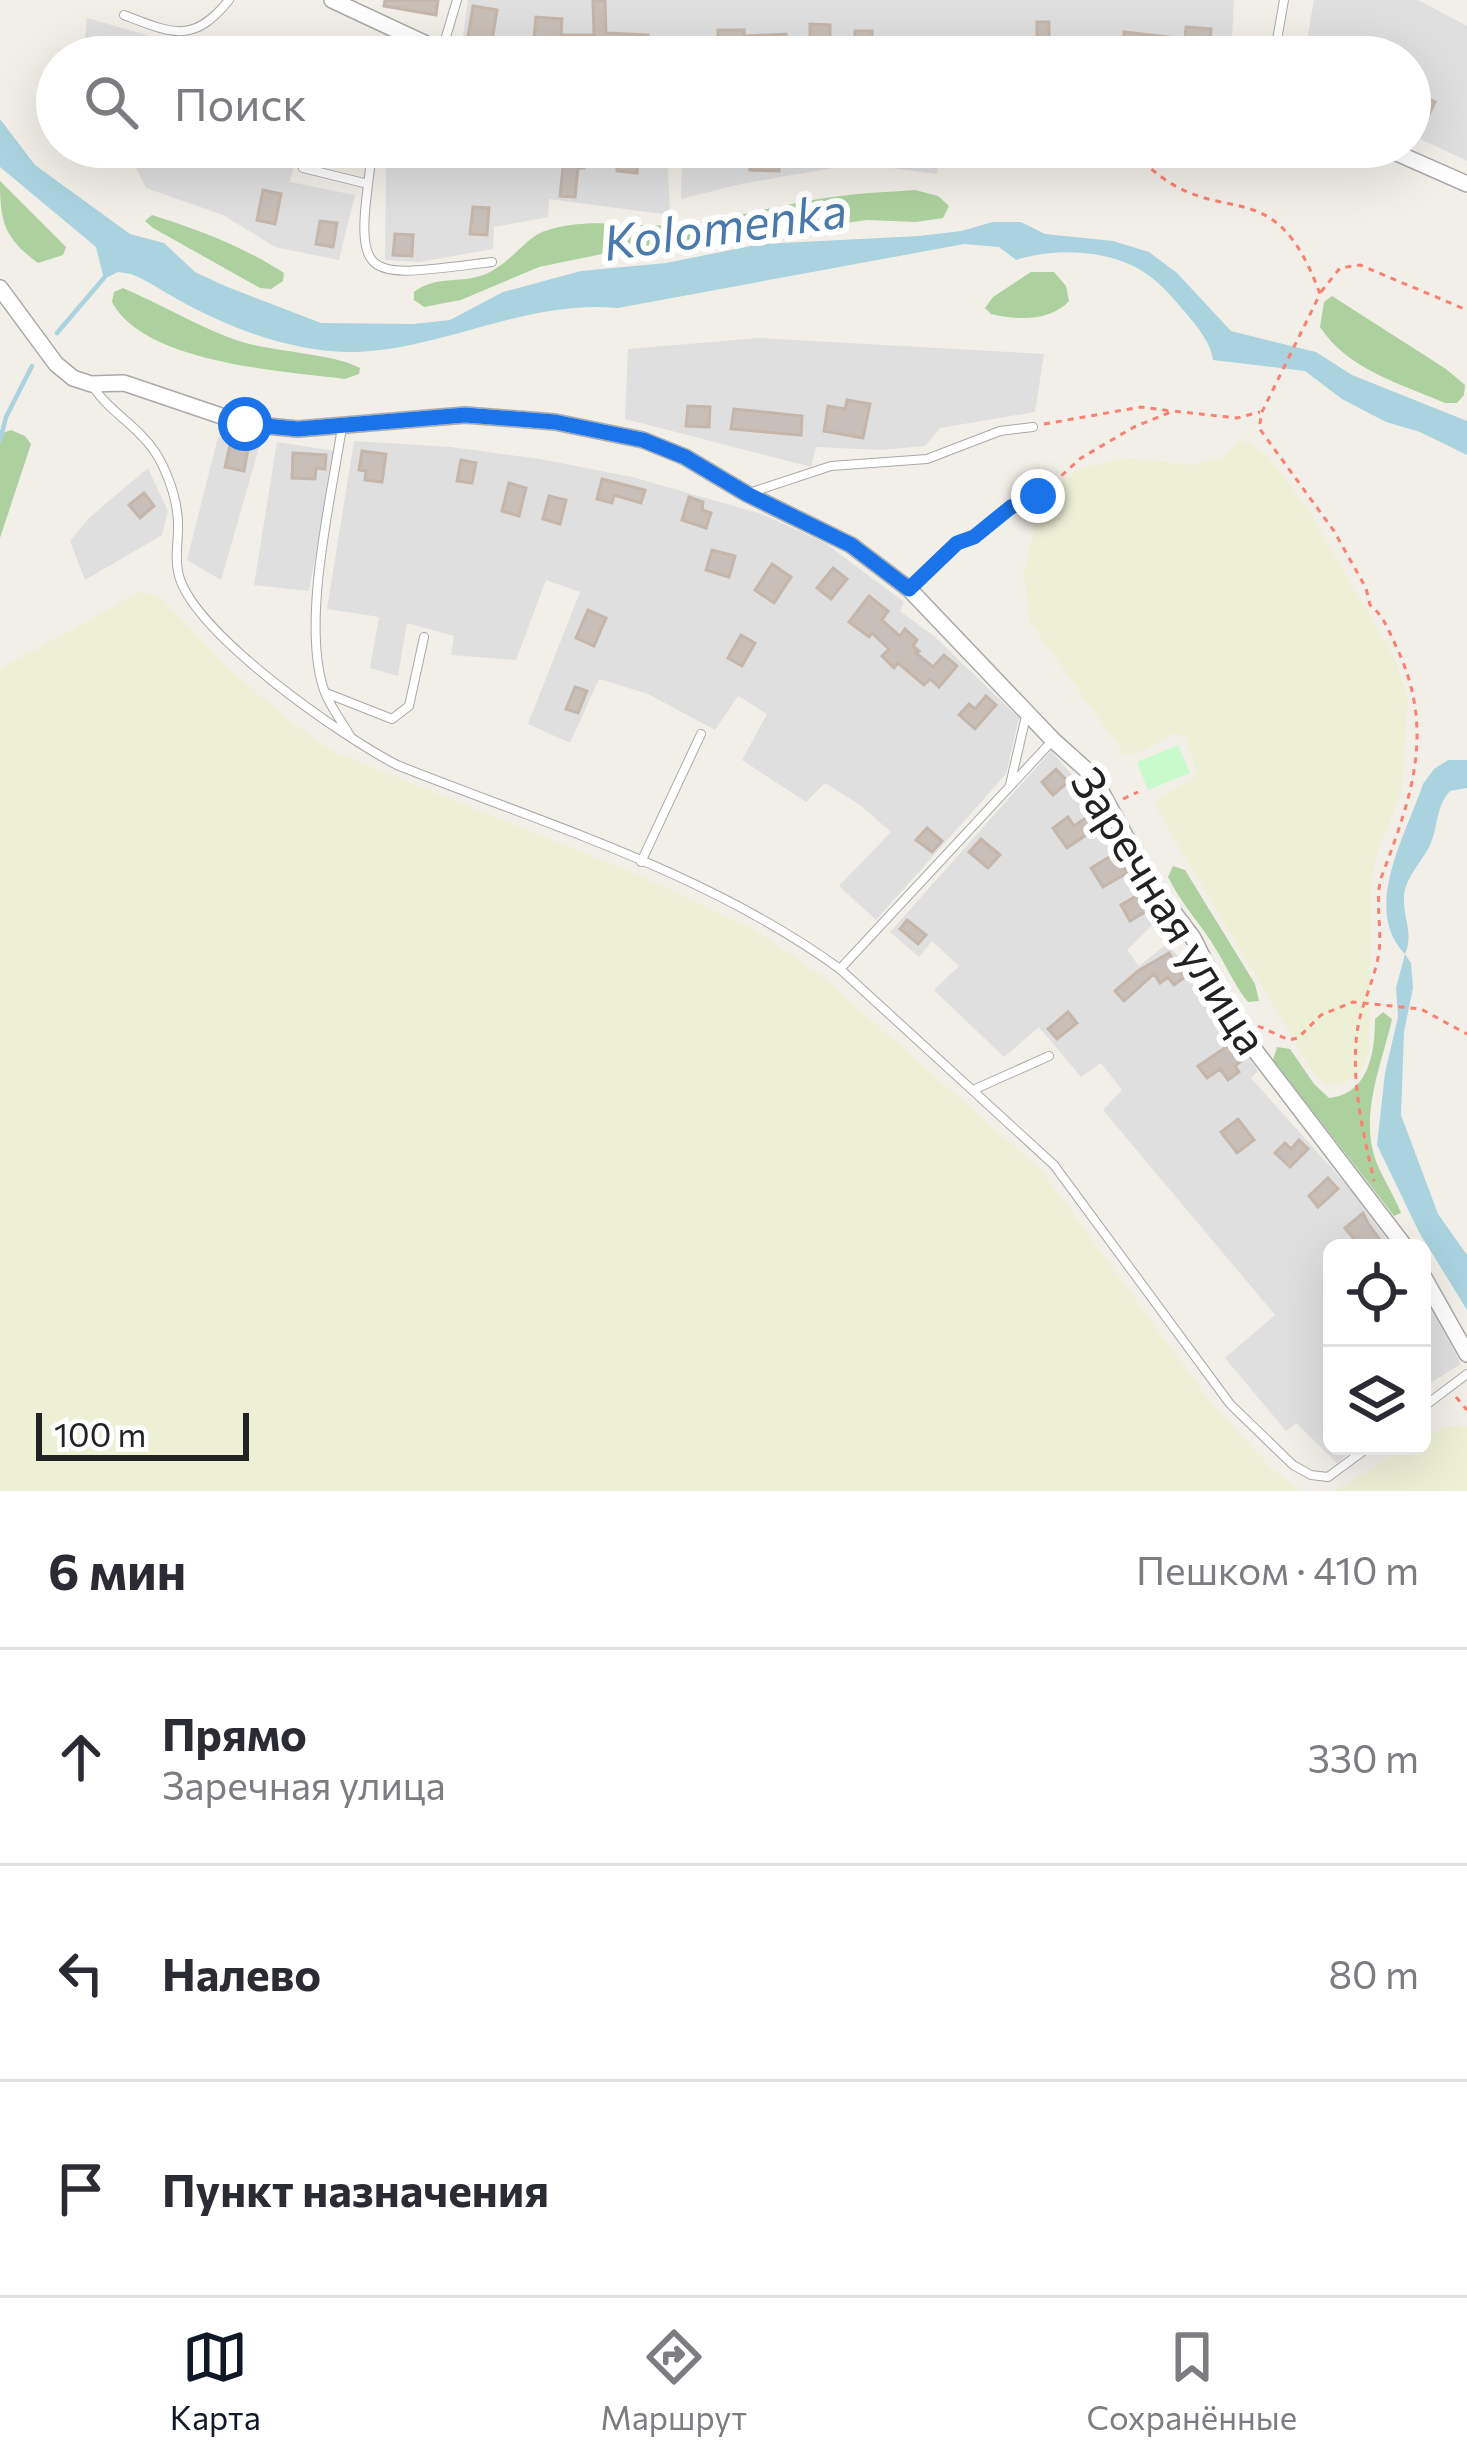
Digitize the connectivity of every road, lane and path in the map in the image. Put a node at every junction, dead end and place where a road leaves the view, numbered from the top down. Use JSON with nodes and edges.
{"nodes":[{"id":1,"x":229,"y":0,"type":"edge"},
{"id":2,"x":332,"y":0,"type":"edge"},
{"id":3,"x":457,"y":0,"type":"edge"},
{"id":4,"x":1284,"y":0,"type":"edge"},
{"id":5,"x":124,"y":15,"type":"dead end"},
{"id":6,"x":405,"y":36,"type":"edge"},
{"id":7,"x":448,"y":36,"type":"edge"},
{"id":8,"x":1278,"y":36,"type":"edge"},
{"id":9,"x":303,"y":168,"type":"dead end"},
{"id":10,"x":370,"y":168,"type":"edge"},
{"id":11,"x":1151,"y":168,"type":"edge"},
{"id":12,"x":1431,"y":168,"type":"edge"},
{"id":13,"x":368,"y":184,"type":"junction"},
{"id":14,"x":1467,"y":184,"type":"edge"},
{"id":15,"x":492,"y":262,"type":"dead end"},
{"id":16,"x":0,"y":288,"type":"edge"},
{"id":17,"x":1320,"y":294,"type":"junction"},
{"id":18,"x":1467,"y":310,"type":"edge"},
{"id":19,"x":92,"y":384,"type":"junction"},
{"id":20,"x":1172,"y":411,"type":"junction"},
{"id":21,"x":1262,"y":412,"type":"junction"},
{"id":22,"x":342,"y":427,"type":"junction"},
{"id":23,"x":1033,"y":427,"type":"joint"},
{"id":24,"x":747,"y":494,"type":"junction"},
{"id":25,"x":909,"y":589,"type":"junction"},
{"id":26,"x":424,"y":637,"type":"dead end"},
{"id":27,"x":324,"y":693,"type":"junction"},
{"id":28,"x":1028,"y":712,"type":"junction"},
{"id":29,"x":701,"y":734,"type":"dead end"},
{"id":30,"x":1053,"y":740,"type":"junction"},
{"id":31,"x":354,"y":742,"type":"junction"},
{"id":32,"x":1010,"y":787,"type":"junction"},
{"id":33,"x":640,"y":862,"type":"junction"},
{"id":34,"x":840,"y":969,"type":"junction"},
{"id":35,"x":1364,"y":1006,"type":"junction"},
{"id":36,"x":1230,"y":1012,"type":"junction"},
{"id":37,"x":1467,"y":1034,"type":"edge"},
{"id":38,"x":1049,"y":1056,"type":"dead end"},
{"id":39,"x":973,"y":1090,"type":"junction"},
{"id":40,"x":1382,"y":1213,"type":"junction"},
{"id":41,"x":1400,"y":1239,"type":"edge"},
{"id":42,"x":1431,"y":1290,"type":"edge"},
{"id":43,"x":1467,"y":1354,"type":"edge"},
{"id":44,"x":1467,"y":1374,"type":"edge"},
{"id":45,"x":1449,"y":1389,"type":"junction"},
{"id":46,"x":1431,"y":1402,"type":"edge"},
{"id":47,"x":1467,"y":1410,"type":"edge"},
{"id":48,"x":1358,"y":1455,"type":"edge"}],
"edges":[{"from":1,"to":5,"type":"lane"},
{"from":2,"to":6,"type":"street"},
{"from":3,"to":7,"type":"lane"},
{"from":4,"to":8,"type":"lane"},
{"from":9,"to":13,"type":"lane"},
{"from":10,"to":13,"type":"lane"},
{"from":11,"to":17,"type":"path"},
{"from":12,"to":14,"type":"street"},
{"from":13,"to":15,"type":"lane"},
{"from":16,"to":19,"type":"street"},
{"from":17,"to":18,"type":"path"},
{"from":17,"to":21,"type":"path"},
{"from":19,"to":22,"type":"street","name":"Заречная улица"},
{"from":19,"to":31,"type":"lane"},
{"from":20,"to":21,"type":"path"},
{"from":20,"to":23,"type":"path"},
{"from":20,"to":25,"type":"path"},
{"from":21,"to":35,"type":"path"},
{"from":22,"to":24,"type":"street","name":"Заречная улица"},
{"from":22,"to":27,"type":"lane"},
{"from":23,"to":24,"type":"lane"},
{"from":24,"to":25,"type":"street","name":"Заречная улица"},
{"from":25,"to":28,"type":"street","name":"Заречная улица"},
{"from":26,"to":27,"type":"lane"},
{"from":27,"to":31,"type":"lane"},
{"from":28,"to":30,"type":"street","name":"Заречная улица"},
{"from":28,"to":32,"type":"lane"},
{"from":29,"to":33,"type":"lane"},
{"from":30,"to":32,"type":"lane"},
{"from":30,"to":36,"type":"street","name":"Заречная улица"},
{"from":31,"to":33,"type":"lane"},
{"from":32,"to":34,"type":"lane"},
{"from":33,"to":34,"type":"lane"},
{"from":34,"to":39,"type":"lane"},
{"from":35,"to":36,"type":"path"},
{"from":35,"to":37,"type":"path"},
{"from":35,"to":40,"type":"path"},
{"from":36,"to":40,"type":"street","name":"Заречная улица"},
{"from":38,"to":39,"type":"lane"},
{"from":39,"to":48,"type":"lane"},
{"from":40,"to":41,"type":"street","name":"Заречная улица"},
{"from":42,"to":43,"type":"street"},
{"from":44,"to":45,"type":"lane"},
{"from":45,"to":46,"type":"lane"},
{"from":45,"to":47,"type":"path"}]}
